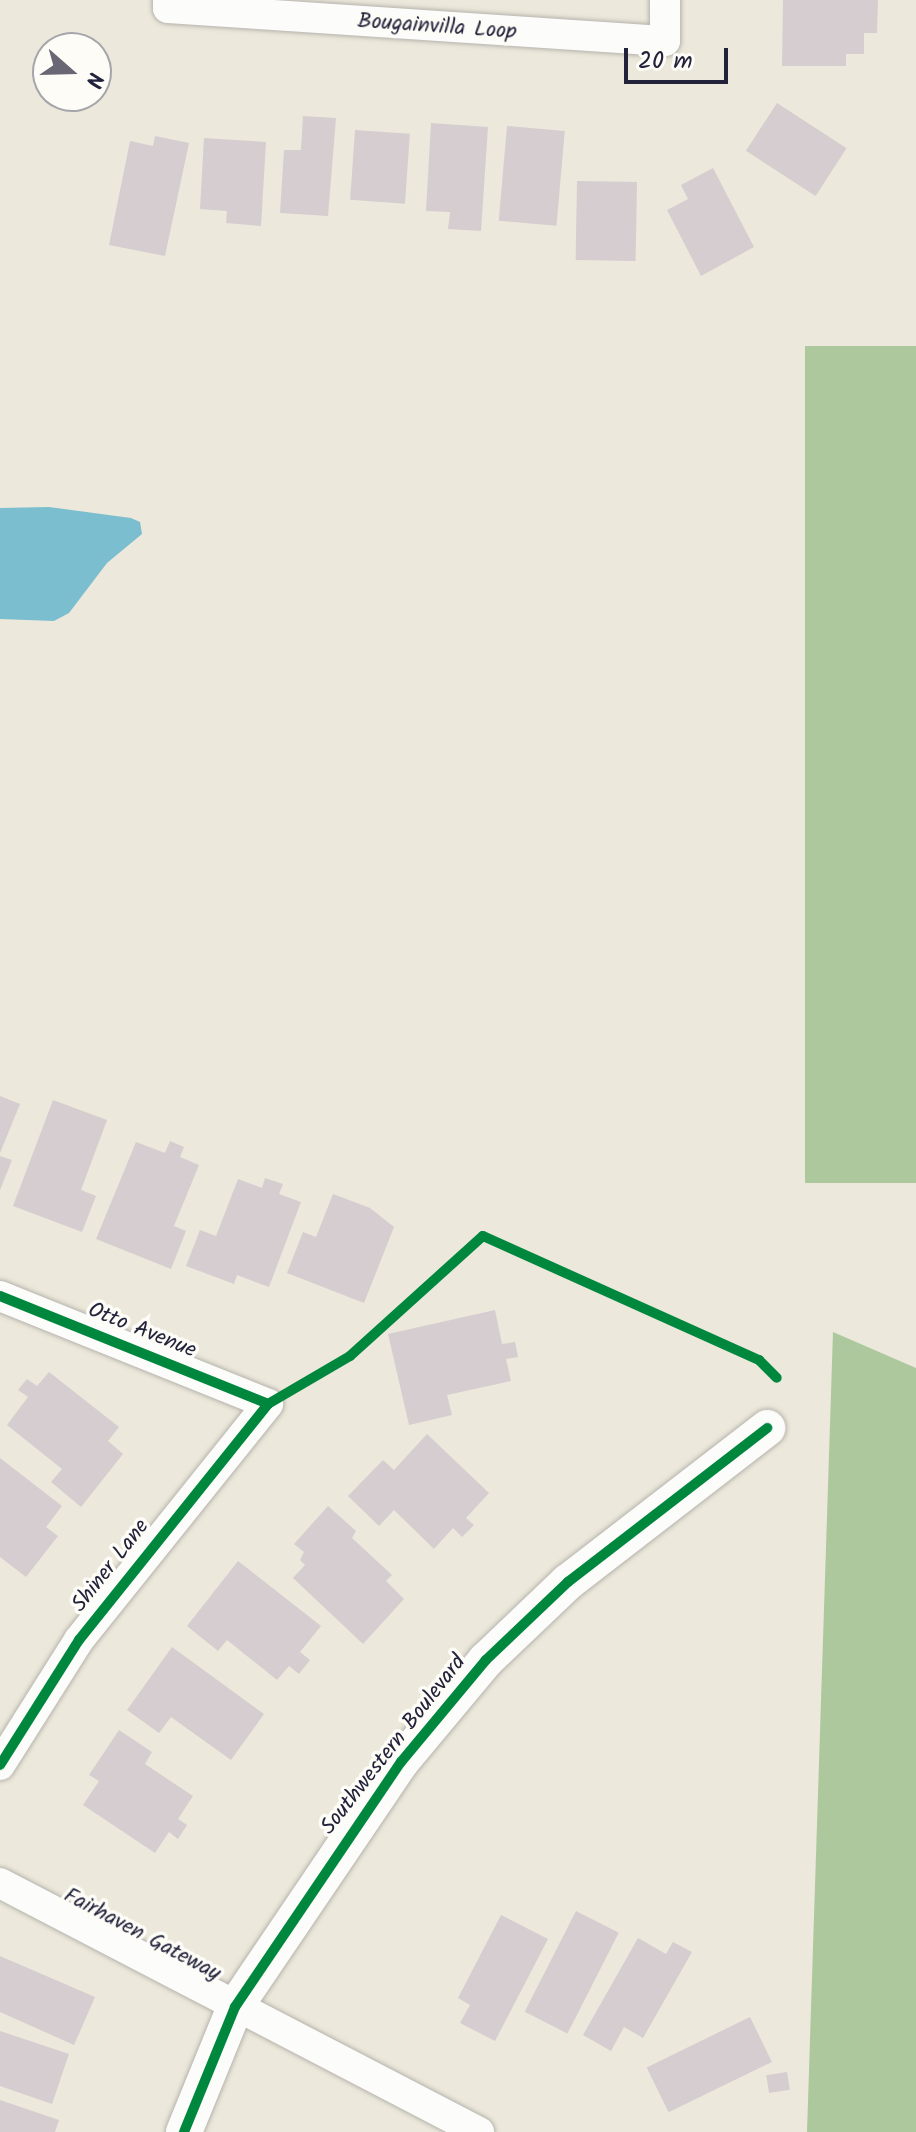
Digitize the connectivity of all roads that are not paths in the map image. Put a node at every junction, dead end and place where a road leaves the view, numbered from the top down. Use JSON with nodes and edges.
{"nodes":[{"id":1,"x":665,"y":0,"type":"edge"},
{"id":2,"x":168,"y":4,"type":"edge"},
{"id":3,"x":0,"y":1296,"type":"edge"},
{"id":4,"x":268,"y":1404,"type":"joint"},
{"id":5,"x":767,"y":1428,"type":"dead end"},
{"id":6,"x":0,"y":1765,"type":"edge"},
{"id":7,"x":0,"y":1883,"type":"edge"},
{"id":8,"x":235,"y":2007,"type":"junction"},
{"id":9,"x":184,"y":2132,"type":"edge"},
{"id":10,"x":479,"y":2132,"type":"edge"}],
"edges":[{"from":1,"to":2,"type":"street","name":"Bougainvilla Loop"},
{"from":3,"to":4,"type":"street","name":"Otto Avenue"},
{"from":4,"to":6,"type":"street","name":"Shiner Lane"},
{"from":5,"to":8,"type":"street","name":"Southwestern Boulevard"},
{"from":7,"to":8,"type":"street","name":"Fairhaven Gateway"},
{"from":8,"to":9,"type":"street","name":"Southwestern Boulevard"},
{"from":8,"to":10,"type":"street","name":"Fairhaven Gateway"}]}
